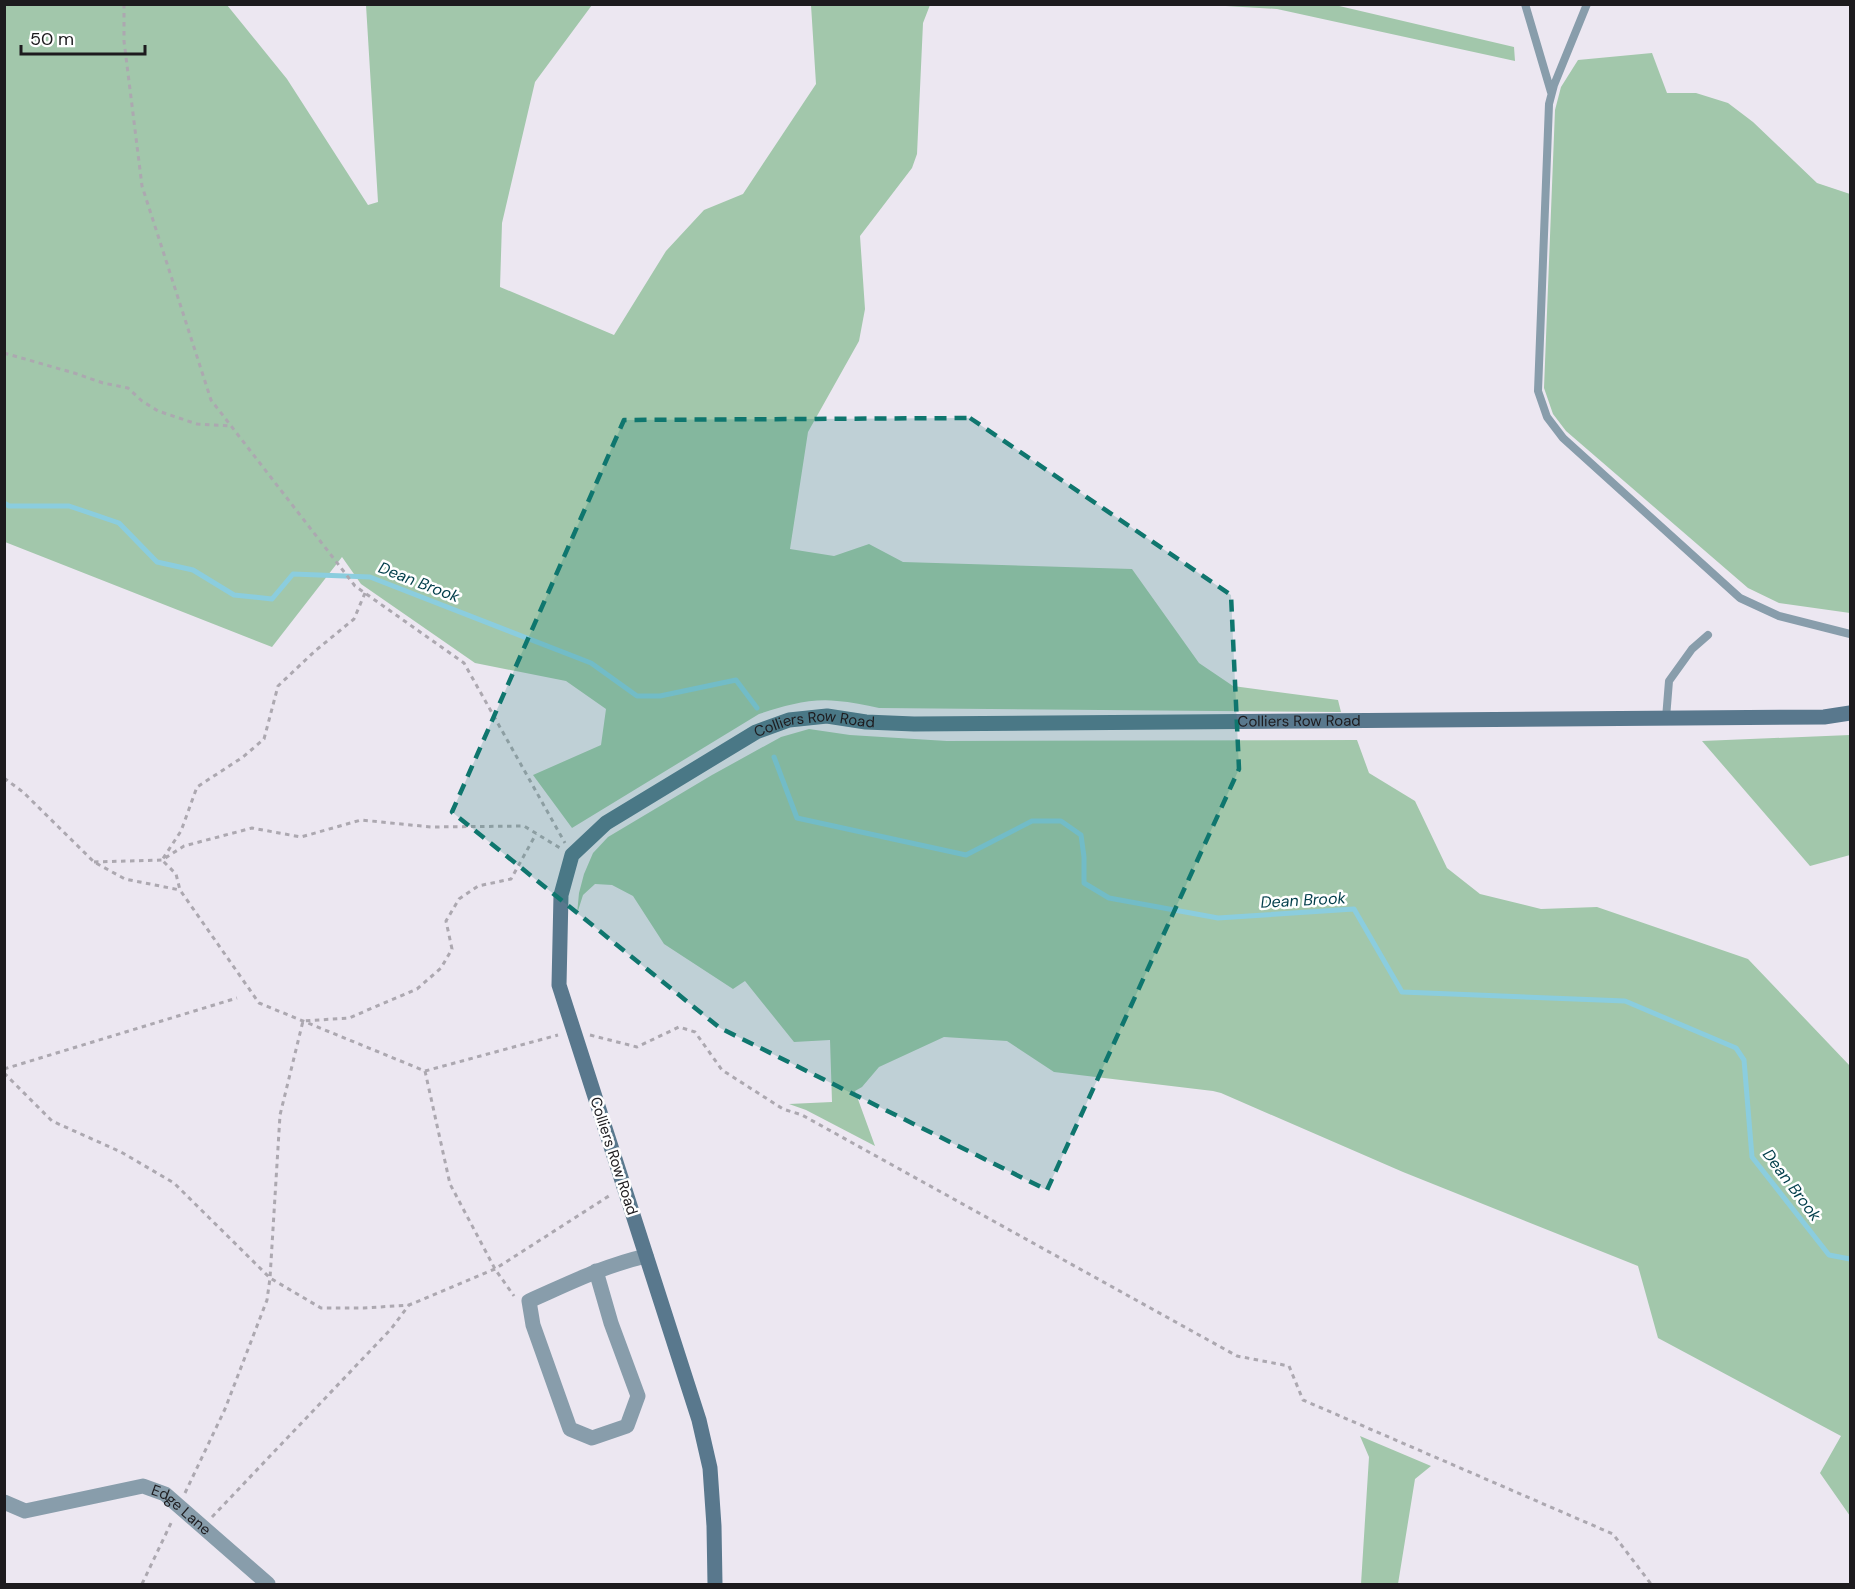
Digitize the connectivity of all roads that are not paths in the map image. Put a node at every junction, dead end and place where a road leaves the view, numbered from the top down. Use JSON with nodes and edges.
{"nodes":[{"id":1,"x":1525,"y":4,"type":"edge"},
{"id":2,"x":1587,"y":4,"type":"edge"},
{"id":3,"x":1552,"y":94,"type":"junction"},
{"id":4,"x":1851,"y":634,"type":"edge"},
{"id":5,"x":1708,"y":635,"type":"dead end"},
{"id":6,"x":1851,"y":713,"type":"edge"},
{"id":7,"x":1666,"y":718,"type":"junction"},
{"id":8,"x":646,"y":1256,"type":"junction"},
{"id":9,"x":596,"y":1271,"type":"junction"},
{"id":10,"x":4,"y":1502,"type":"edge"},
{"id":11,"x":268,"y":1584,"type":"edge"},
{"id":12,"x":715,"y":1584,"type":"edge"}],
"edges":[{"from":1,"to":3,"type":"lane"},
{"from":2,"to":3,"type":"lane"},
{"from":3,"to":4,"type":"lane"},
{"from":5,"to":7,"type":"lane"},
{"from":6,"to":7,"type":"street","name":"Colliers Row Road"},
{"from":7,"to":8,"type":"street","name":"Colliers Row Road"},
{"from":8,"to":9,"type":"street"},
{"from":8,"to":12,"type":"street","name":"Colliers Row Road"},
{"from":9,"to":9,"type":"street"},
{"from":10,"to":11,"type":"street","name":"Edge Lane"}]}
